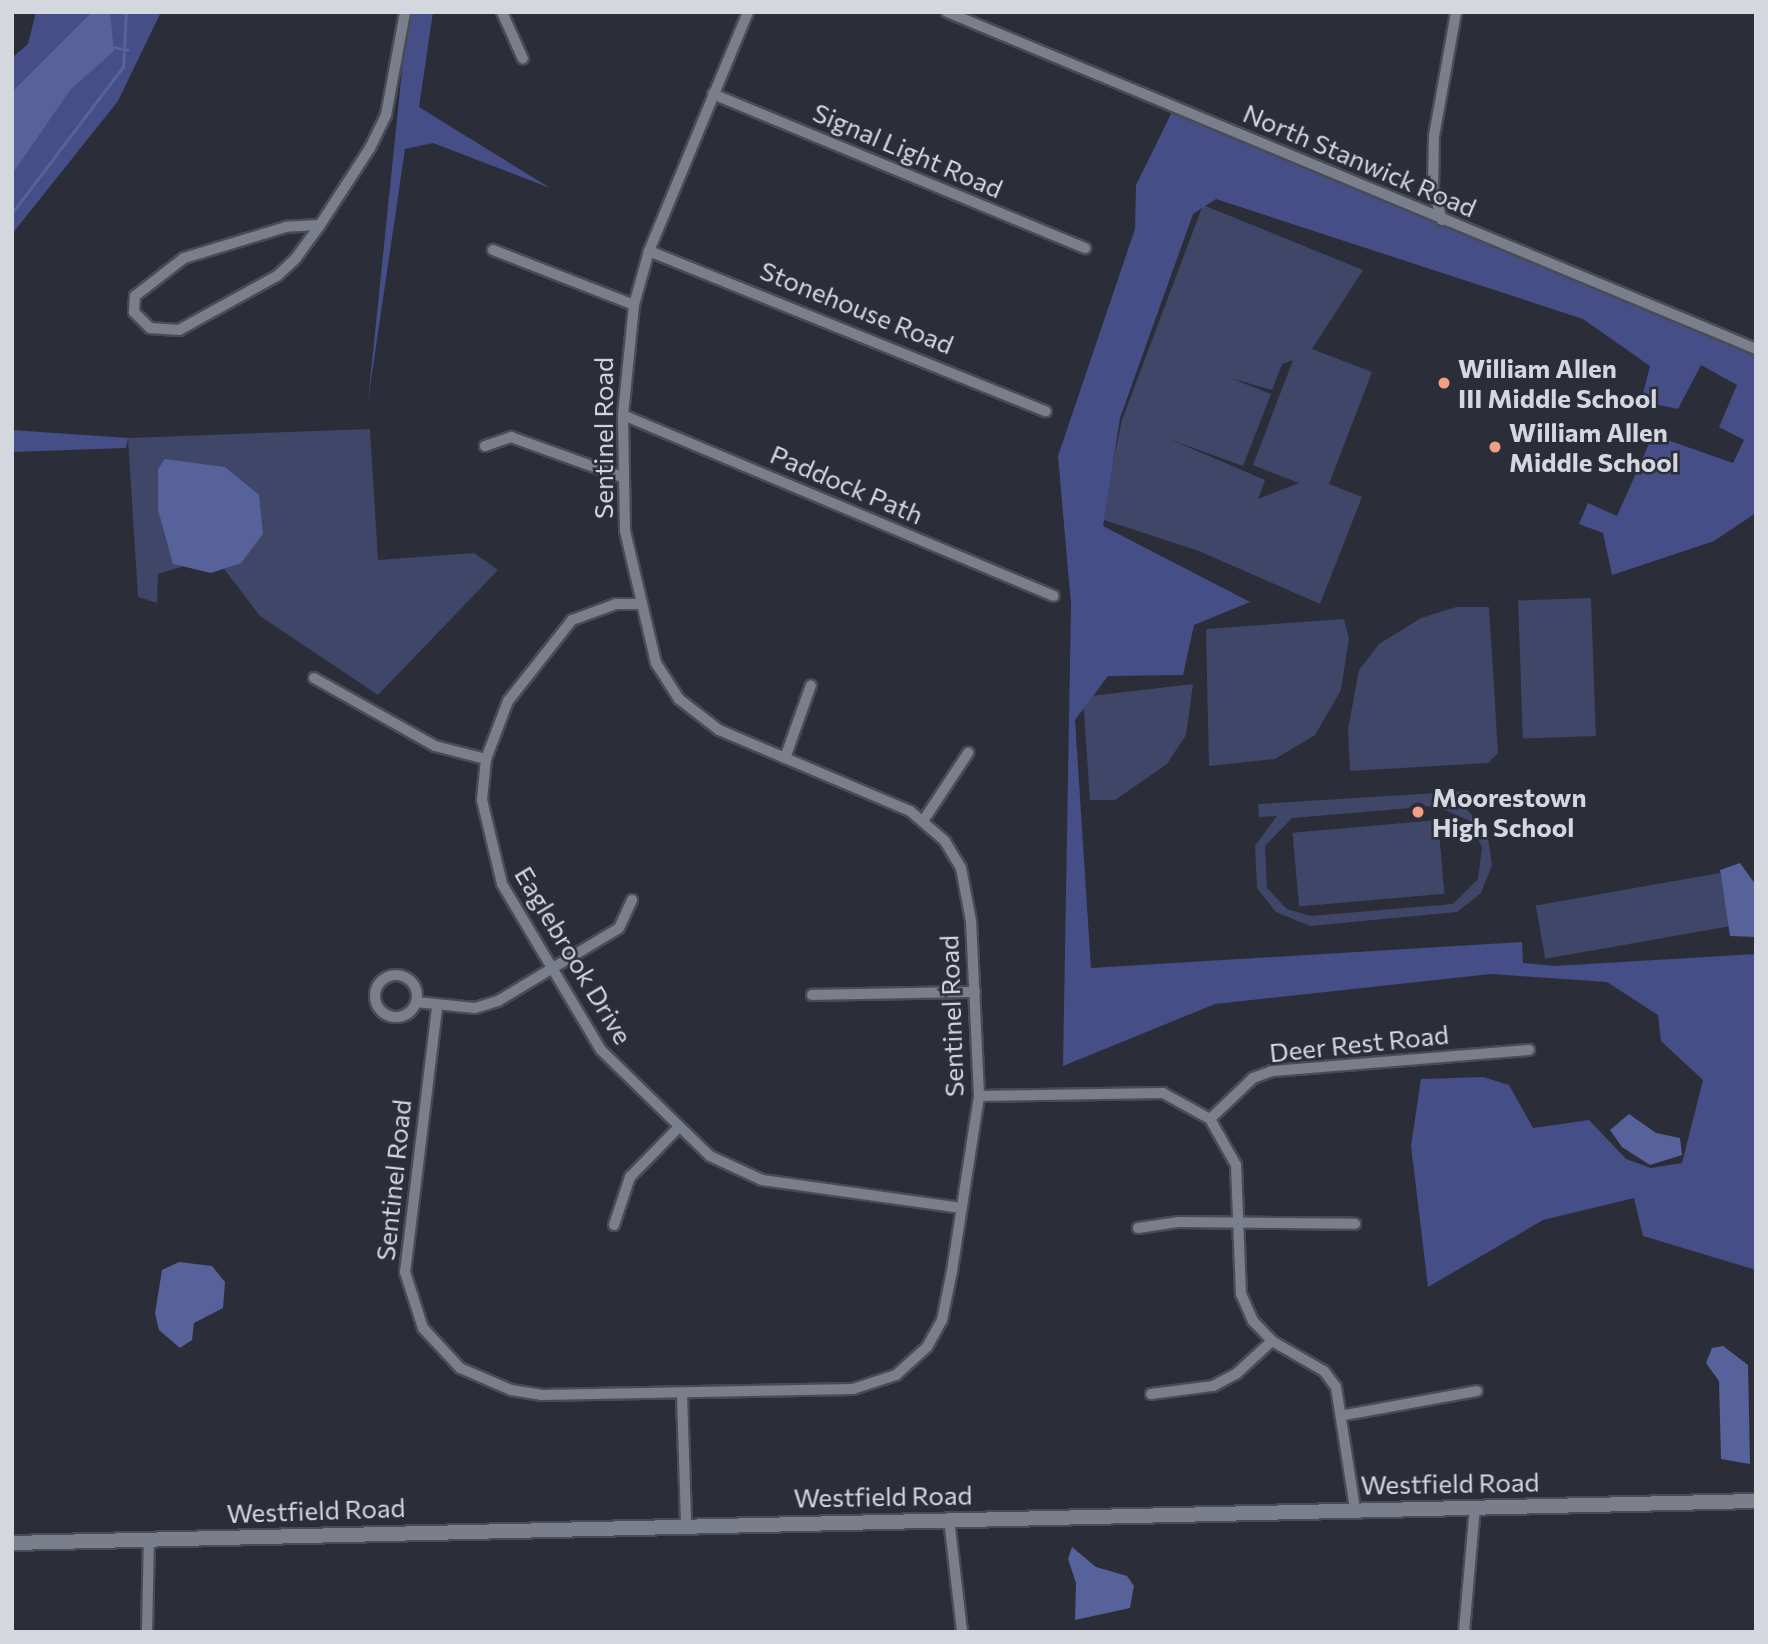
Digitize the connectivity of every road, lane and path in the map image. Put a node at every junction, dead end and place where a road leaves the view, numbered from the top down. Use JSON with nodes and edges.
{"nodes":[{"id":1,"x":405,"y":12,"type":"edge"},
{"id":2,"x":502,"y":12,"type":"edge"},
{"id":3,"x":748,"y":12,"type":"edge"},
{"id":4,"x":947,"y":12,"type":"edge"},
{"id":5,"x":1456,"y":12,"type":"edge"},
{"id":6,"x":523,"y":59,"type":"dead end"},
{"id":7,"x":713,"y":93,"type":"junction"},
{"id":8,"x":1442,"y":220,"type":"junction"},
{"id":9,"x":320,"y":225,"type":"junction"},
{"id":10,"x":1085,"y":248,"type":"dead end"},
{"id":11,"x":493,"y":250,"type":"dead end"},
{"id":12,"x":649,"y":251,"type":"junction"},
{"id":13,"x":634,"y":305,"type":"junction"},
{"id":14,"x":1756,"y":349,"type":"edge"},
{"id":15,"x":1046,"y":411,"type":"dead end"},
{"id":16,"x":623,"y":415,"type":"junction"},
{"id":17,"x":485,"y":446,"type":"dead end"},
{"id":18,"x":622,"y":477,"type":"junction"},
{"id":19,"x":1054,"y":596,"type":"dead end"},
{"id":20,"x":641,"y":604,"type":"junction"},
{"id":21,"x":314,"y":678,"type":"dead end"},
{"id":22,"x":811,"y":685,"type":"dead end"},
{"id":23,"x":968,"y":753,"type":"dead end"},
{"id":24,"x":785,"y":758,"type":"junction"},
{"id":25,"x":486,"y":759,"type":"junction"},
{"id":26,"x":923,"y":821,"type":"junction"},
{"id":27,"x":632,"y":900,"type":"dead end"},
{"id":28,"x":552,"y":971,"type":"junction"},
{"id":29,"x":975,"y":992,"type":"junction"},
{"id":30,"x":812,"y":995,"type":"dead end"},
{"id":31,"x":416,"y":1002,"type":"junction"},
{"id":32,"x":437,"y":1008,"type":"junction"},
{"id":33,"x":1530,"y":1050,"type":"dead end"},
{"id":34,"x":979,"y":1096,"type":"junction"},
{"id":35,"x":1210,"y":1119,"type":"junction"},
{"id":36,"x":678,"y":1128,"type":"junction"},
{"id":37,"x":961,"y":1208,"type":"junction"},
{"id":38,"x":1240,"y":1221,"type":"junction"},
{"id":39,"x":1356,"y":1224,"type":"dead end"},
{"id":40,"x":614,"y":1225,"type":"dead end"},
{"id":41,"x":1138,"y":1228,"type":"dead end"},
{"id":42,"x":1272,"y":1341,"type":"junction"},
{"id":43,"x":1477,"y":1391,"type":"dead end"},
{"id":44,"x":682,"y":1394,"type":"junction"},
{"id":45,"x":1150,"y":1394,"type":"dead end"},
{"id":46,"x":1345,"y":1415,"type":"junction"},
{"id":47,"x":1756,"y":1501,"type":"edge"},
{"id":48,"x":1475,"y":1506,"type":"junction"},
{"id":49,"x":1355,"y":1509,"type":"junction"},
{"id":50,"x":949,"y":1519,"type":"junction"},
{"id":51,"x":686,"y":1524,"type":"junction"},
{"id":52,"x":149,"y":1539,"type":"junction"},
{"id":53,"x":12,"y":1542,"type":"edge"},
{"id":54,"x":147,"y":1632,"type":"edge"},
{"id":55,"x":962,"y":1632,"type":"edge"},
{"id":56,"x":1464,"y":1632,"type":"edge"}],
"edges":[{"from":1,"to":9,"type":"street"},
{"from":2,"to":6,"type":"street"},
{"from":3,"to":7,"type":"street","name":"Sentinel Road"},
{"from":4,"to":8,"type":"street","name":"North Stanwick Road"},
{"from":5,"to":8,"type":"street"},
{"from":7,"to":10,"type":"street","name":"Signal Light Road"},
{"from":7,"to":12,"type":"street","name":"Sentinel Road"},
{"from":8,"to":14,"type":"street","name":"North Stanwick Road"},
{"from":9,"to":9,"type":"street"},
{"from":11,"to":13,"type":"street"},
{"from":12,"to":13,"type":"street","name":"Sentinel Road"},
{"from":12,"to":15,"type":"street","name":"Stonehouse Road"},
{"from":13,"to":16,"type":"street","name":"Sentinel Road"},
{"from":16,"to":18,"type":"street","name":"Sentinel Road"},
{"from":16,"to":19,"type":"street","name":"Paddock Path"},
{"from":17,"to":18,"type":"street"},
{"from":18,"to":20,"type":"street","name":"Sentinel Road"},
{"from":20,"to":24,"type":"street","name":"Sentinel Road"},
{"from":20,"to":25,"type":"street","name":"Eaglebrook Drive"},
{"from":21,"to":25,"type":"street"},
{"from":22,"to":24,"type":"street"},
{"from":23,"to":26,"type":"street"},
{"from":24,"to":26,"type":"street","name":"Sentinel Road"},
{"from":25,"to":28,"type":"street","name":"Eaglebrook Drive"},
{"from":26,"to":29,"type":"street","name":"Sentinel Road"},
{"from":27,"to":28,"type":"street"},
{"from":28,"to":32,"type":"street"},
{"from":28,"to":36,"type":"street","name":"Eaglebrook Drive"},
{"from":29,"to":30,"type":"street"},
{"from":29,"to":34,"type":"street","name":"Sentinel Road"},
{"from":31,"to":31,"type":"street"},
{"from":31,"to":32,"type":"street"},
{"from":32,"to":44,"type":"street","name":"Sentinel Road"},
{"from":33,"to":35,"type":"street","name":"Deer Rest Road"},
{"from":34,"to":35,"type":"street"},
{"from":34,"to":37,"type":"street","name":"Sentinel Road"},
{"from":35,"to":38,"type":"street"},
{"from":36,"to":37,"type":"street","name":"Eaglebrook Drive"},
{"from":36,"to":40,"type":"street"},
{"from":37,"to":44,"type":"street","name":"Sentinel Road"},
{"from":38,"to":39,"type":"street"},
{"from":38,"to":41,"type":"street"},
{"from":38,"to":42,"type":"street"},
{"from":42,"to":45,"type":"street"},
{"from":42,"to":46,"type":"street"},
{"from":43,"to":46,"type":"street"},
{"from":44,"to":51,"type":"street"},
{"from":46,"to":49,"type":"street"},
{"from":47,"to":48,"type":"street","name":"Westfield Road"},
{"from":48,"to":49,"type":"street","name":"Westfield Road"},
{"from":48,"to":56,"type":"street"},
{"from":49,"to":50,"type":"street","name":"Westfield Road"},
{"from":50,"to":51,"type":"street","name":"Westfield Road"},
{"from":50,"to":55,"type":"street"},
{"from":51,"to":52,"type":"street","name":"Westfield Road"},
{"from":52,"to":53,"type":"street","name":"Westfield Road"},
{"from":52,"to":54,"type":"street"}]}
